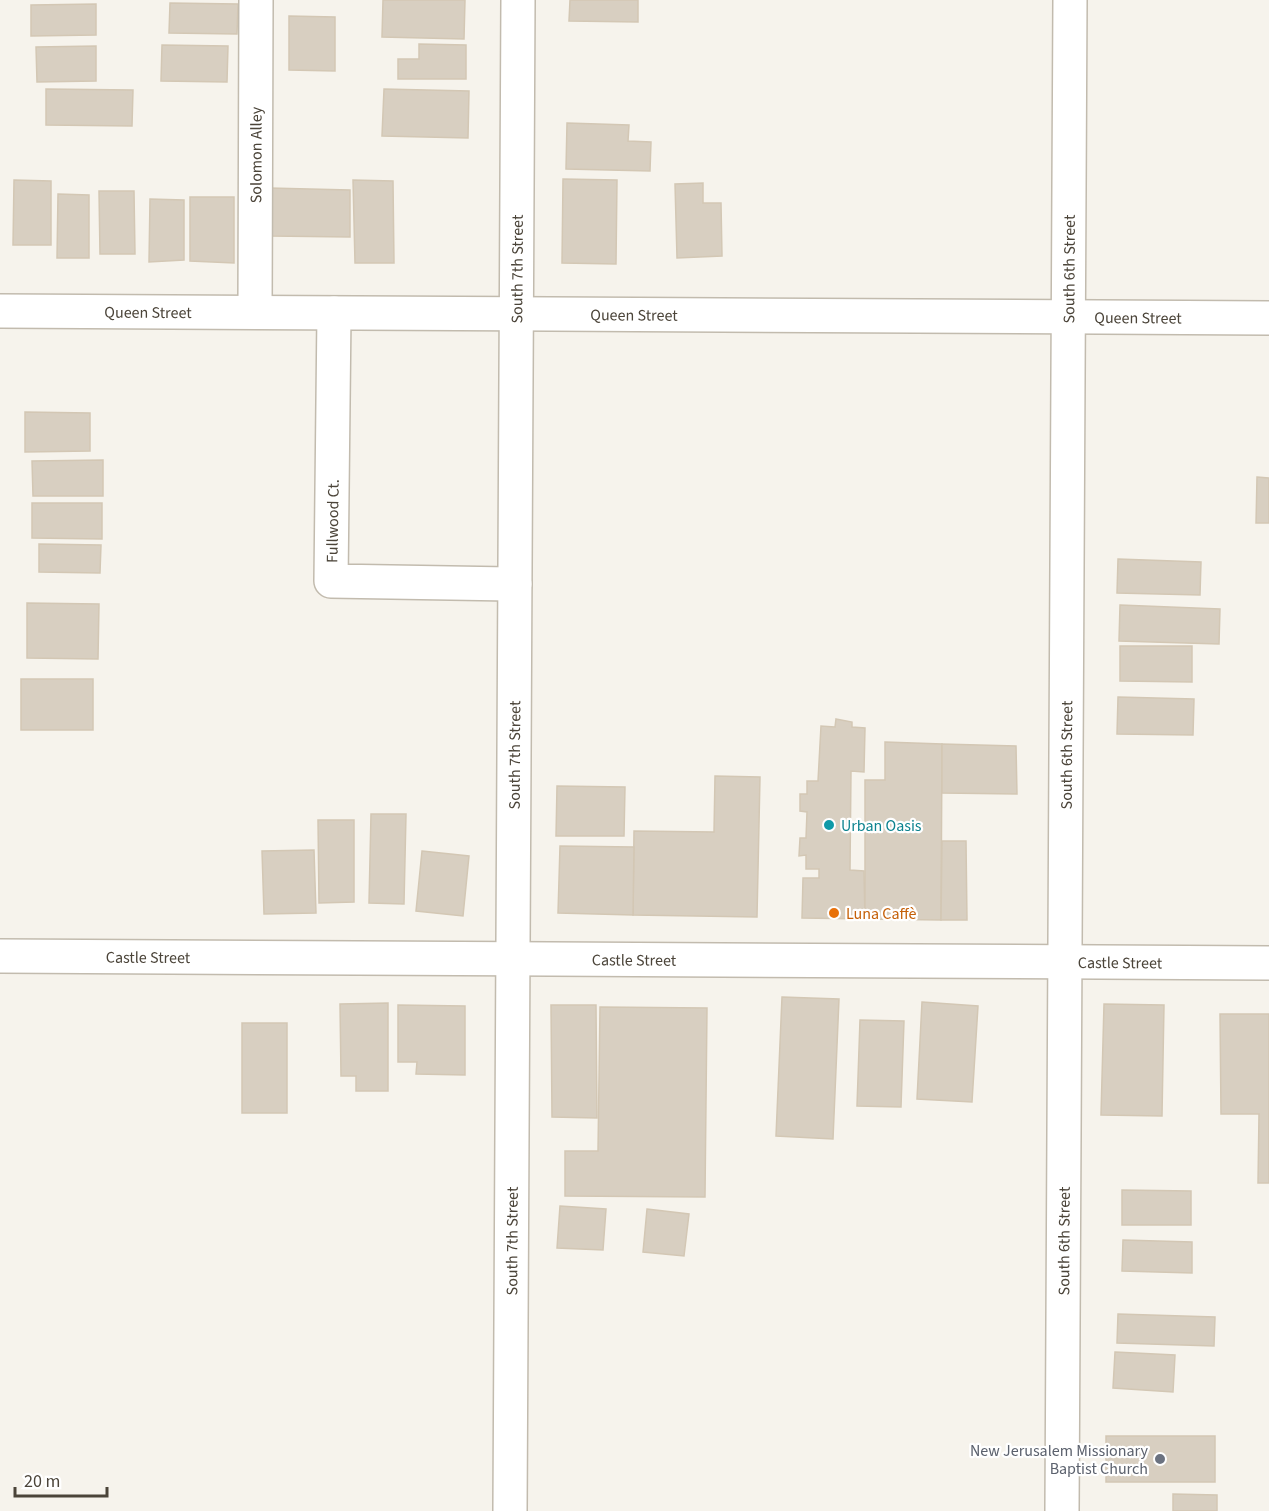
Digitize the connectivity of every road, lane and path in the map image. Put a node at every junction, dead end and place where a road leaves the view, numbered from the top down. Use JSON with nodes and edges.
{"nodes":[{"id":1,"x":256,"y":0,"type":"edge"},
{"id":2,"x":518,"y":0,"type":"edge"},
{"id":3,"x":1070,"y":0,"type":"edge"},
{"id":4,"x":0,"y":311,"type":"edge"},
{"id":5,"x":255,"y":312,"type":"junction"},
{"id":6,"x":334,"y":313,"type":"junction"},
{"id":7,"x":516,"y":314,"type":"junction"},
{"id":8,"x":1068,"y":317,"type":"junction"},
{"id":9,"x":1269,"y":318,"type":"edge"},
{"id":10,"x":515,"y":584,"type":"junction"},
{"id":11,"x":0,"y":956,"type":"edge"},
{"id":12,"x":513,"y":959,"type":"junction"},
{"id":13,"x":1065,"y":962,"type":"junction"},
{"id":14,"x":1269,"y":963,"type":"edge"},
{"id":15,"x":510,"y":1511,"type":"edge"},
{"id":16,"x":1062,"y":1511,"type":"edge"}],
"edges":[{"from":1,"to":5,"type":"street","name":"Solomon Alley"},
{"from":2,"to":7,"type":"street","name":"South 7th Street"},
{"from":3,"to":8,"type":"street","name":"South 6th Street"},
{"from":4,"to":5,"type":"street","name":"Queen Street"},
{"from":5,"to":6,"type":"street","name":"Queen Street"},
{"from":6,"to":7,"type":"street","name":"Queen Street"},
{"from":6,"to":10,"type":"street","name":"Fullwood Ct."},
{"from":7,"to":8,"type":"street","name":"Queen Street"},
{"from":7,"to":10,"type":"street","name":"South 7th Street"},
{"from":8,"to":9,"type":"street","name":"Queen Street"},
{"from":8,"to":13,"type":"street","name":"South 6th Street"},
{"from":10,"to":12,"type":"street","name":"South 7th Street"},
{"from":11,"to":12,"type":"street","name":"Castle Street"},
{"from":12,"to":13,"type":"street","name":"Castle Street"},
{"from":12,"to":15,"type":"street","name":"South 7th Street"},
{"from":13,"to":14,"type":"street","name":"Castle Street"},
{"from":13,"to":16,"type":"street","name":"South 6th Street"}]}
